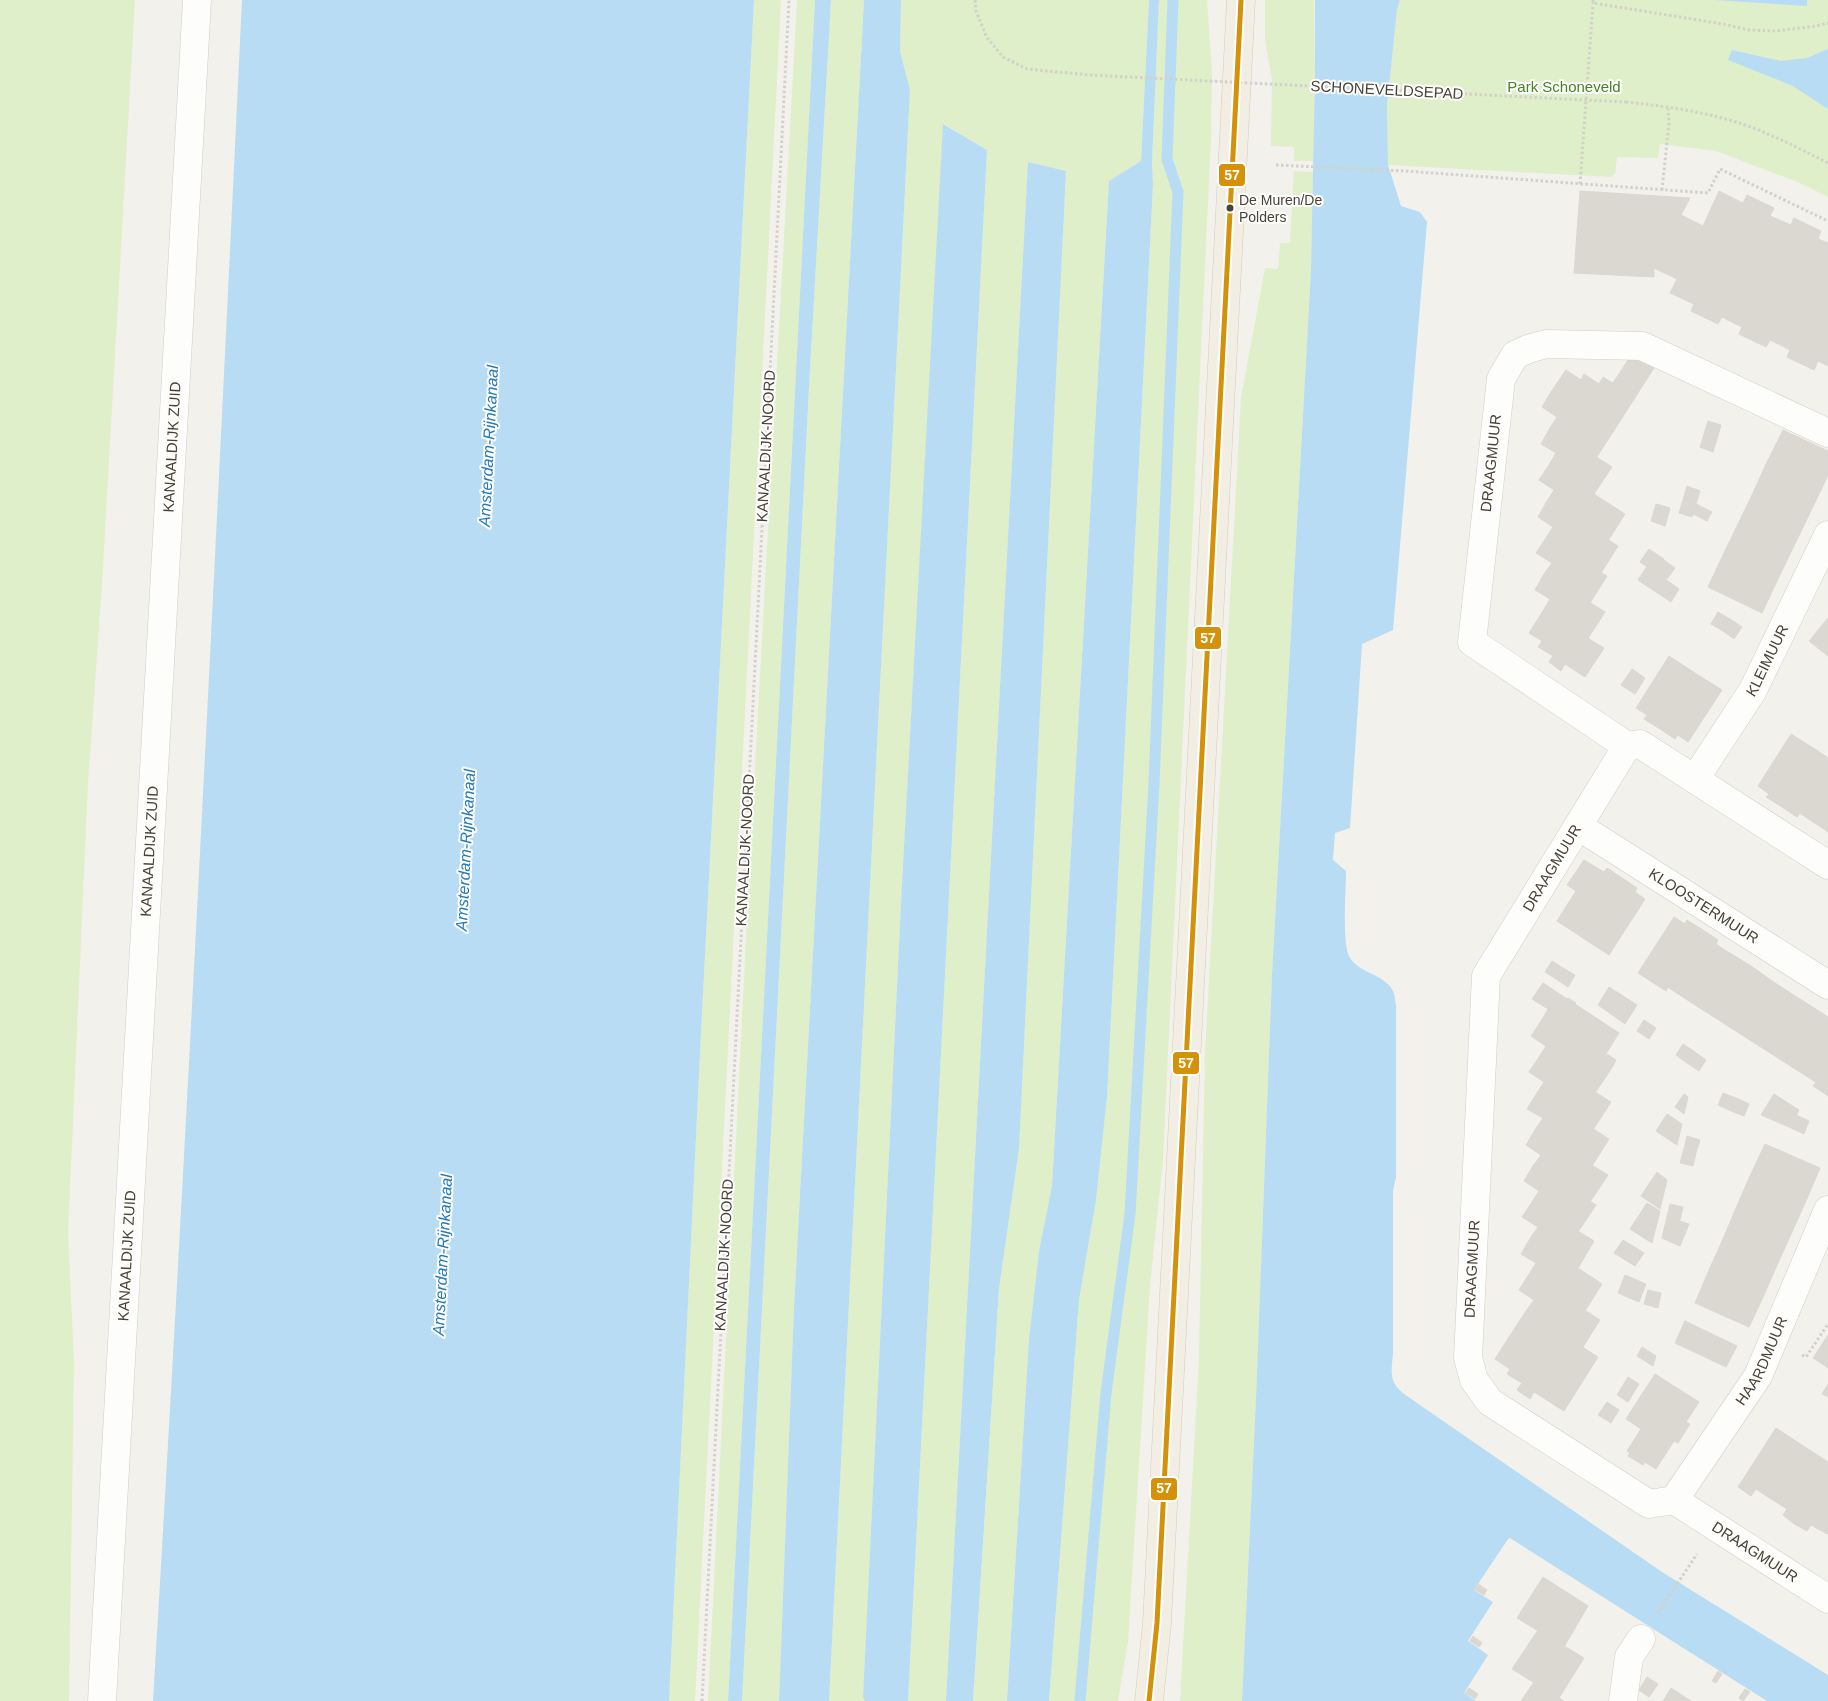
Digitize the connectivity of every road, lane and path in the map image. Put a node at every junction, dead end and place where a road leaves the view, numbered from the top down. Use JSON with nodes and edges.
{"nodes":[{"id":1,"x":197,"y":0,"type":"edge"},
{"id":2,"x":789,"y":0,"type":"edge"},
{"id":3,"x":975,"y":0,"type":"edge"},
{"id":4,"x":1240,"y":0,"type":"edge"},
{"id":5,"x":1593,"y":2,"type":"edge"},
{"id":6,"x":1828,"y":23,"type":"edge"},
{"id":7,"x":1668,"y":107,"type":"junction"},
{"id":8,"x":1828,"y":163,"type":"edge"},
{"id":9,"x":1276,"y":165,"type":"dead end"},
{"id":10,"x":1580,"y":184,"type":"junction"},
{"id":11,"x":1662,"y":190,"type":"junction"},
{"id":12,"x":1828,"y":222,"type":"edge"},
{"id":13,"x":1828,"y":433,"type":"edge"},
{"id":14,"x":1828,"y":535,"type":"edge"},
{"id":15,"x":1627,"y":746,"type":"junction"},
{"id":16,"x":1695,"y":779,"type":"junction"},
{"id":17,"x":1578,"y":826,"type":"junction"},
{"id":18,"x":1828,"y":865,"type":"edge"},
{"id":19,"x":1828,"y":985,"type":"edge"},
{"id":20,"x":1828,"y":1210,"type":"edge"},
{"id":21,"x":1674,"y":1500,"type":"junction"},
{"id":22,"x":1688,"y":1568,"type":"dead end"},
{"id":23,"x":1828,"y":1599,"type":"edge"},
{"id":24,"x":1641,"y":1639,"type":"joint"},
{"id":25,"x":102,"y":1701,"type":"edge"},
{"id":26,"x":702,"y":1701,"type":"edge"},
{"id":27,"x":1149,"y":1701,"type":"edge"},
{"id":28,"x":1623,"y":1701,"type":"edge"}],
"edges":[{"from":1,"to":25,"type":"street","name":"KANAALDIJK ZUID"},
{"from":2,"to":26,"type":"path","name":"KANAALDIJK-NOORD"},
{"from":3,"to":7,"type":"path","name":"SCHONEVELDSEPAD","bridge":true},
{"from":4,"to":27,"type":"main road"},
{"from":5,"to":6,"type":"path"},
{"from":5,"to":10,"type":"path"},
{"from":7,"to":8,"type":"path","name":"SCHONEVELDSEPAD"},
{"from":7,"to":11,"type":"path"},
{"from":9,"to":10,"type":"path"},
{"from":10,"to":11,"type":"path"},
{"from":11,"to":12,"type":"path"},
{"from":13,"to":15,"type":"street","name":"DRAAGMUUR"},
{"from":14,"to":16,"type":"street","name":"KLEIMUUR"},
{"from":15,"to":16,"type":"street"},
{"from":15,"to":17,"type":"street","name":"DRAAGMUUR"},
{"from":16,"to":18,"type":"street"},
{"from":17,"to":19,"type":"street","name":"KLOOSTERMUUR"},
{"from":17,"to":21,"type":"street","name":"DRAAGMUUR"},
{"from":20,"to":21,"type":"street","name":"HAARDMUUR"},
{"from":21,"to":23,"type":"street","name":"DRAAGMUUR"},
{"from":22,"to":24,"type":"path"},
{"from":24,"to":28,"type":"street"}]}
